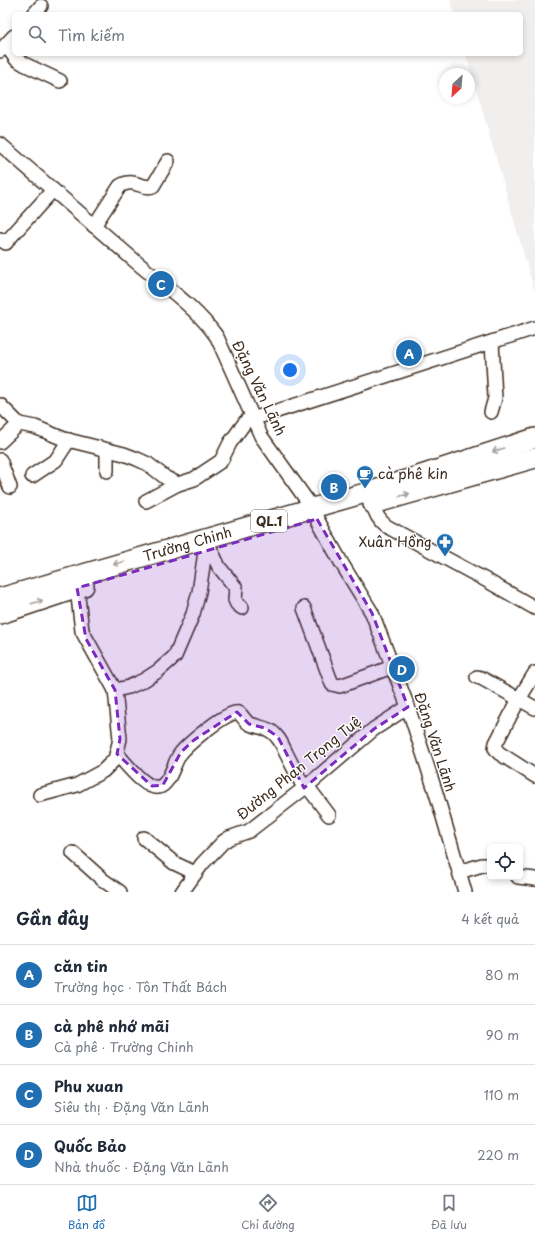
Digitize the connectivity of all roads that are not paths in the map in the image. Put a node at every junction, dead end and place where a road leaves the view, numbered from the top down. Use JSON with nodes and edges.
{"nodes":[{"id":1,"x":14,"y":56,"type":"edge"},
{"id":2,"x":60,"y":81,"type":"dead end"},
{"id":3,"x":0,"y":144,"type":"edge"},
{"id":4,"x":168,"y":161,"type":"dead end"},
{"id":5,"x":53,"y":190,"type":"junction"},
{"id":6,"x":94,"y":226,"type":"junction"},
{"id":7,"x":0,"y":239,"type":"edge"},
{"id":8,"x":535,"y":328,"type":"edge"},
{"id":9,"x":492,"y":342,"type":"junction"},
{"id":10,"x":0,"y":405,"type":"edge"},
{"id":11,"x":491,"y":412,"type":"dead end"},
{"id":12,"x":254,"y":418,"type":"junction"},
{"id":13,"x":18,"y":424,"type":"junction"},
{"id":14,"x":535,"y":438,"type":"edge"},
{"id":15,"x":69,"y":440,"type":"junction"},
{"id":16,"x":0,"y":442,"type":"edge"},
{"id":17,"x":107,"y":450,"type":"junction"},
{"id":18,"x":535,"y":458,"type":"edge"},
{"id":19,"x":0,"y":460,"type":"edge"},
{"id":20,"x":107,"y":471,"type":"dead end"},
{"id":21,"x":32,"y":476,"type":"dead end"},
{"id":22,"x":178,"y":484,"type":"junction"},
{"id":23,"x":10,"y":487,"type":"dead end"},
{"id":24,"x":372,"y":498,"type":"junction"},
{"id":25,"x":146,"y":501,"type":"dead end"},
{"id":26,"x":315,"y":514,"type":"junction"},
{"id":27,"x":208,"y":551,"type":"junction"},
{"id":28,"x":78,"y":588,"type":"junction"},
{"id":29,"x":0,"y":598,"type":"edge"},
{"id":30,"x":242,"y":608,"type":"dead end"},
{"id":31,"x":304,"y":608,"type":"dead end"},
{"id":32,"x":535,"y":608,"type":"edge"},
{"id":33,"x":0,"y":614,"type":"edge"},
{"id":34,"x":392,"y":667,"type":"junction"},
{"id":35,"x":535,"y":673,"type":"edge"},
{"id":36,"x":477,"y":677,"type":"dead end"},
{"id":37,"x":114,"y":690,"type":"junction"},
{"id":38,"x":519,"y":699,"type":"junction"},
{"id":39,"x":408,"y":707,"type":"junction"},
{"id":40,"x":535,"y":708,"type":"edge"},
{"id":41,"x":117,"y":754,"type":"junction"},
{"id":42,"x":535,"y":776,"type":"edge"},
{"id":43,"x":305,"y":787,"type":"junction"},
{"id":44,"x":40,"y":795,"type":"dead end"},
{"id":45,"x":329,"y":815,"type":"dead end"},
{"id":46,"x":144,"y":838,"type":"dead end"},
{"id":47,"x":73,"y":853,"type":"dead end"},
{"id":48,"x":487,"y":865,"type":"edge"},
{"id":49,"x":459,"y":872,"type":"junction"},
{"id":50,"x":195,"y":873,"type":"junction"},
{"id":51,"x":523,"y":878,"type":"edge"},
{"id":52,"x":535,"y":879,"type":"edge"},
{"id":53,"x":120,"y":892,"type":"edge"},
{"id":54,"x":182,"y":892,"type":"edge"},
{"id":55,"x":465,"y":892,"type":"edge"}],
"edges":[{"from":1,"to":2,"type":"street"},
{"from":3,"to":5,"type":"street","name":"Đặng Văn Lãnh"},
{"from":4,"to":6,"type":"street"},
{"from":5,"to":6,"type":"street","name":"Đặng Văn Lãnh"},
{"from":5,"to":7,"type":"street"},
{"from":6,"to":12,"type":"street","name":"Đặng Văn Lãnh"},
{"from":8,"to":9,"type":"street"},
{"from":9,"to":11,"type":"street"},
{"from":9,"to":12,"type":"street"},
{"from":10,"to":13,"type":"street"},
{"from":12,"to":22,"type":"street"},
{"from":12,"to":26,"type":"street","name":"Đặng Văn Lãnh"},
{"from":13,"to":15,"type":"street"},
{"from":13,"to":16,"type":"street"},
{"from":14,"to":24,"type":"highway","name":"Trường Chinh","number":"QL.1","one_way":true},
{"from":15,"to":17,"type":"street"},
{"from":15,"to":21,"type":"street"},
{"from":17,"to":20,"type":"street"},
{"from":17,"to":22,"type":"street"},
{"from":24,"to":18,"type":"highway","name":"Trường Chinh","number":"QL.1","one_way":true},
{"from":19,"to":23,"type":"street"},
{"from":22,"to":25,"type":"street"},
{"from":24,"to":26,"type":"highway","name":"Trường Chinh","number":"QL.1"},
{"from":24,"to":32,"type":"street"},
{"from":26,"to":27,"type":"highway","name":"Trường Chinh","number":"QL.1"},
{"from":26,"to":29,"type":"highway","name":"Trường Chinh","number":"QL.1","one_way":true},
{"from":26,"to":34,"type":"street","name":"Đặng Văn Lãnh"},
{"from":27,"to":28,"type":"highway","name":"Trường Chinh","number":"QL.1"},
{"from":27,"to":30,"type":"street"},
{"from":27,"to":37,"type":"street"},
{"from":33,"to":28,"type":"highway","name":"Trường Chinh","number":"QL.1","one_way":true},
{"from":28,"to":37,"type":"street"},
{"from":31,"to":34,"type":"street"},
{"from":34,"to":39,"type":"street","name":"Đặng Văn Lãnh"},
{"from":35,"to":38,"type":"street"},
{"from":36,"to":38,"type":"street"},
{"from":37,"to":41,"type":"street"},
{"from":38,"to":40,"type":"street"},
{"from":38,"to":42,"type":"street"},
{"from":39,"to":43,"type":"street","name":"Đường Phan Trọng Tuệ"},
{"from":39,"to":49,"type":"street","name":"Đặng Văn Lãnh"},
{"from":41,"to":43,"type":"street"},
{"from":41,"to":44,"type":"street"},
{"from":43,"to":45,"type":"street"},
{"from":43,"to":50,"type":"street","name":"Đường Phan Trọng Tuệ"},
{"from":46,"to":50,"type":"street"},
{"from":47,"to":53,"type":"street"},
{"from":48,"to":49,"type":"street"},
{"from":49,"to":55,"type":"street","name":"Đặng Văn Lãnh"},
{"from":50,"to":54,"type":"street","name":"Đường Phan Trọng Tuệ"},
{"from":51,"to":52,"type":"street"}]}
